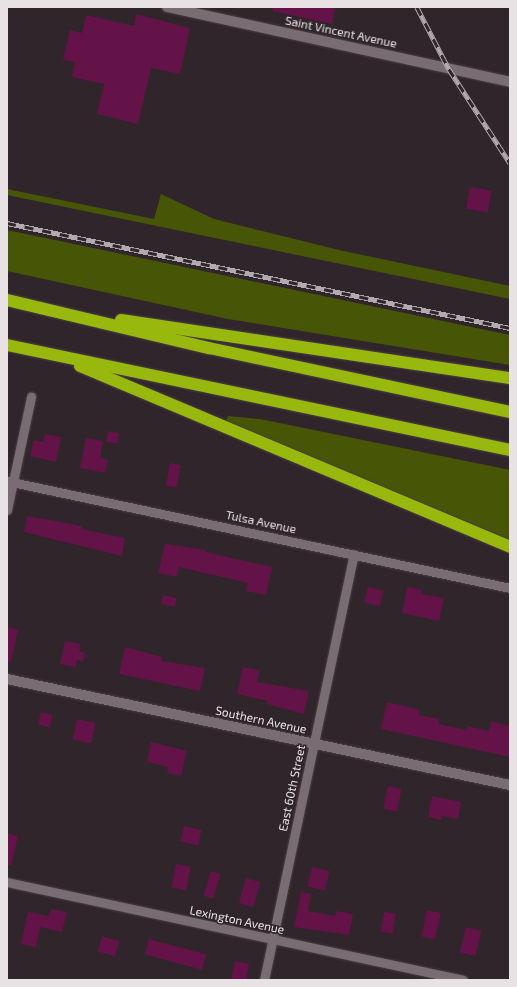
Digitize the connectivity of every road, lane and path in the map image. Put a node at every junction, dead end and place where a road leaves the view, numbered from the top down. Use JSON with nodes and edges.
{"nodes":[{"id":1,"x":167,"y":7,"type":"edge"},
{"id":2,"x":510,"y":82,"type":"edge"},
{"id":3,"x":7,"y":300,"type":"edge"},
{"id":4,"x":63,"y":312,"type":"junction"},
{"id":5,"x":7,"y":345,"type":"edge"},
{"id":6,"x":54,"y":355,"type":"junction"},
{"id":7,"x":510,"y":378,"type":"edge"},
{"id":8,"x":31,"y":397,"type":"dead end"},
{"id":9,"x":510,"y":412,"type":"edge"},
{"id":10,"x":510,"y":450,"type":"edge"},
{"id":11,"x":10,"y":482,"type":"edge"},
{"id":12,"x":7,"y":510,"type":"edge"},
{"id":13,"x":477,"y":533,"type":"junction"},
{"id":14,"x":510,"y":547,"type":"edge"},
{"id":15,"x":510,"y":553,"type":"edge"},
{"id":16,"x":354,"y":554,"type":"junction"},
{"id":17,"x":510,"y":588,"type":"edge"},
{"id":18,"x":7,"y":679,"type":"edge"},
{"id":19,"x":313,"y":744,"type":"junction"},
{"id":20,"x":510,"y":785,"type":"edge"},
{"id":21,"x":7,"y":882,"type":"edge"},
{"id":22,"x":272,"y":940,"type":"junction"},
{"id":23,"x":264,"y":980,"type":"edge"},
{"id":24,"x":463,"y":980,"type":"edge"}],
"edges":[{"from":1,"to":2,"type":"street","name":"Saint Vincent Avenue"},
{"from":3,"to":4,"type":"highway"},
{"from":4,"to":7,"type":"highway"},
{"from":4,"to":9,"type":"highway"},
{"from":5,"to":6,"type":"highway"},
{"from":6,"to":10,"type":"highway"},
{"from":6,"to":13,"type":"highway"},
{"from":8,"to":11,"type":"street"},
{"from":11,"to":12,"type":"street"},
{"from":11,"to":16,"type":"street","name":"Tulsa Avenue"},
{"from":13,"to":14,"type":"highway"},
{"from":13,"to":15,"type":"highway"},
{"from":16,"to":17,"type":"street","name":"Tulsa Avenue"},
{"from":16,"to":19,"type":"street","name":"East 60th Street"},
{"from":18,"to":19,"type":"street","name":"Southern Avenue"},
{"from":19,"to":20,"type":"street","name":"Southern Avenue"},
{"from":19,"to":22,"type":"street","name":"East 60th Street"},
{"from":21,"to":22,"type":"street","name":"Lexington Avenue"},
{"from":22,"to":23,"type":"street","name":"East 60th Street"},
{"from":22,"to":24,"type":"street","name":"Lexington Avenue"}]}
